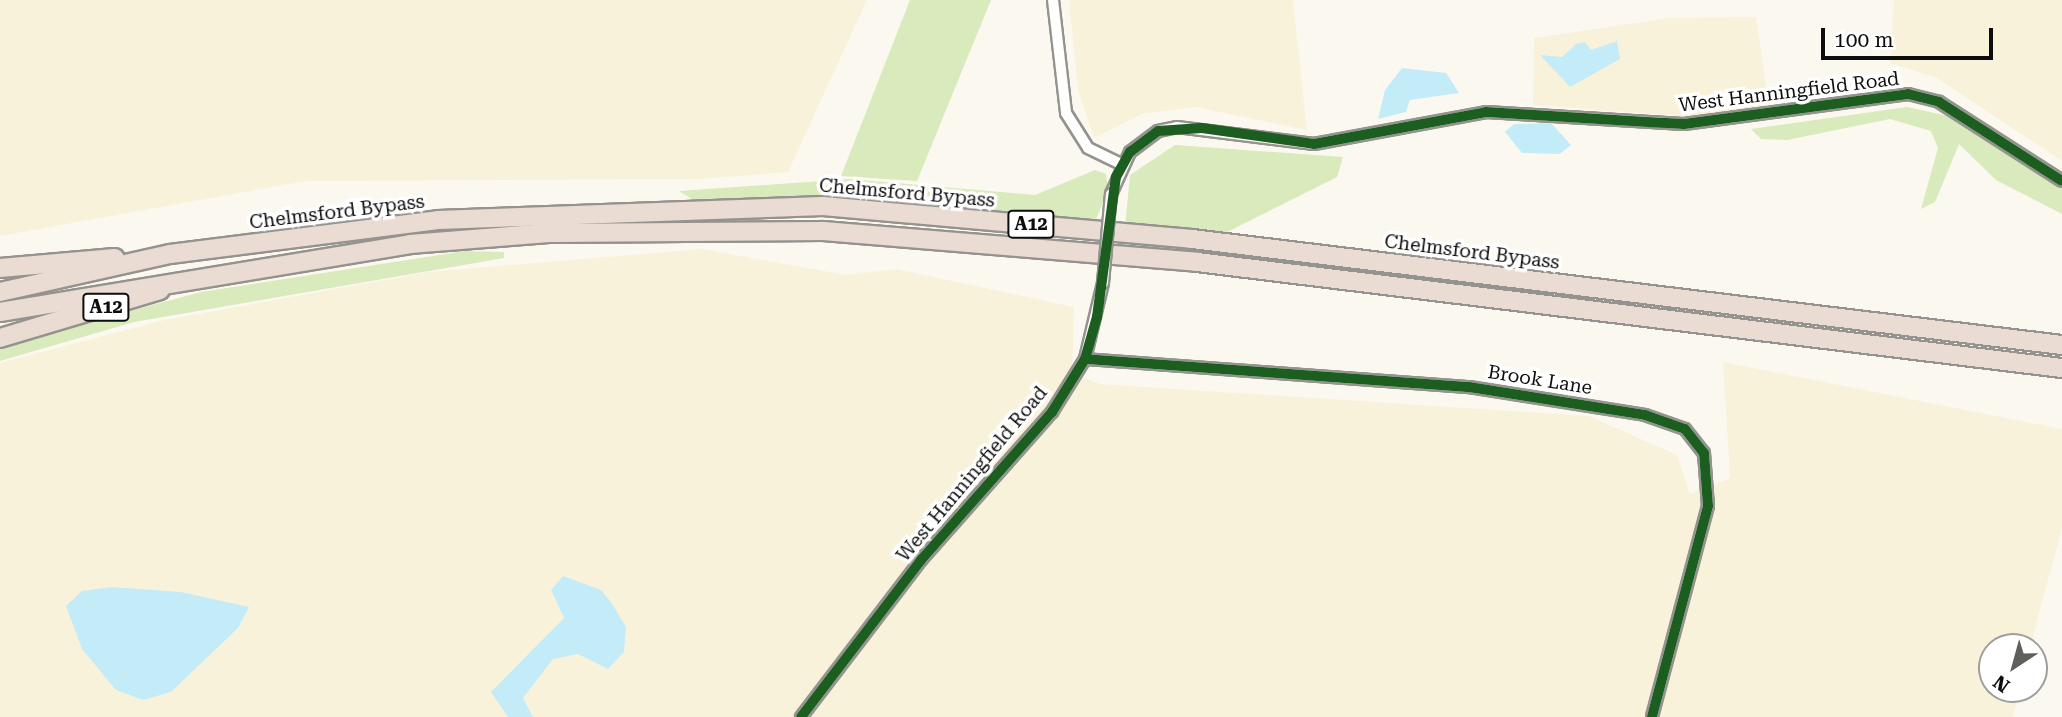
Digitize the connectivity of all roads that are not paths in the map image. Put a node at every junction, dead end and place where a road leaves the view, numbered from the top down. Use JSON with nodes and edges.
{"nodes":[{"id":1,"x":1053,"y":0,"type":"edge"},
{"id":2,"x":1123,"y":165,"type":"junction"},
{"id":3,"x":2062,"y":181,"type":"edge"},
{"id":4,"x":170,"y":254,"type":"junction"},
{"id":5,"x":0,"y":268,"type":"edge"},
{"id":6,"x":210,"y":273,"type":"junction"},
{"id":7,"x":0,"y":292,"type":"edge"},
{"id":8,"x":0,"y":312,"type":"edge"},
{"id":9,"x":0,"y":338,"type":"edge"},
{"id":10,"x":2062,"y":345,"type":"edge"},
{"id":11,"x":1085,"y":359,"type":"junction"},
{"id":12,"x":2062,"y":368,"type":"edge"},
{"id":13,"x":802,"y":717,"type":"edge"},
{"id":14,"x":1652,"y":717,"type":"edge"}],
"edges":[{"from":1,"to":2,"type":"street"},
{"from":2,"to":3,"type":"street","name":"West Hanningfield Road"},
{"from":2,"to":11,"type":"street","name":"West Hanningfield Road","bridge":true},
{"from":4,"to":5,"type":"highway","number":"A12"},
{"from":4,"to":7,"type":"highway","name":"Chelmsford Bypass","number":"A12"},
{"from":4,"to":10,"type":"highway","name":"Chelmsford Bypass","number":"A12"},
{"from":6,"to":8,"type":"highway","number":"A12"},
{"from":6,"to":9,"type":"highway","number":"A12"},
{"from":6,"to":12,"type":"highway","number":"A12"},
{"from":11,"to":13,"type":"street","name":"West Hanningfield Road"},
{"from":11,"to":14,"type":"street","name":"Brook Lane"}]}
